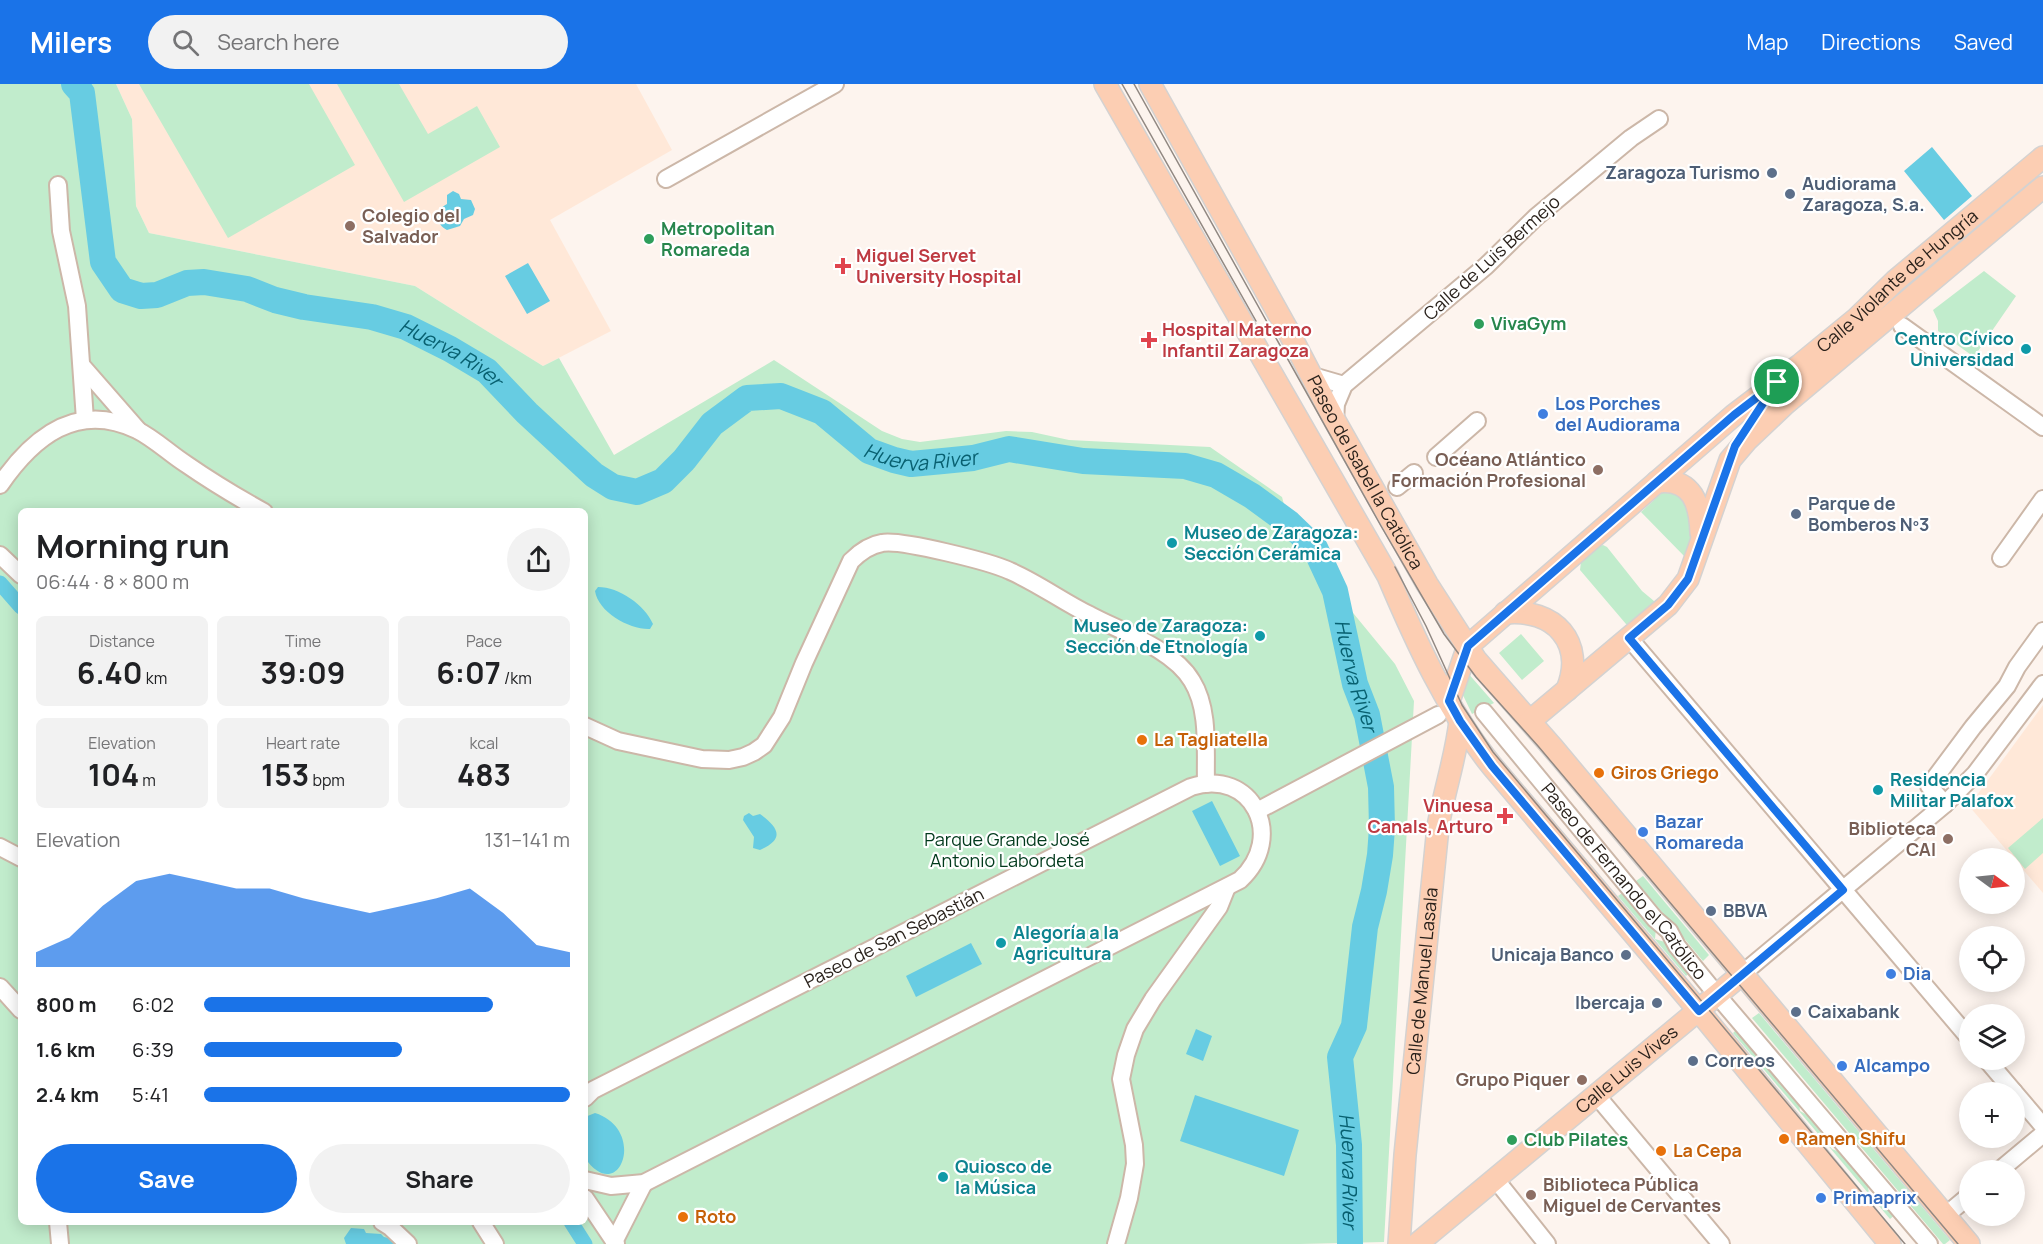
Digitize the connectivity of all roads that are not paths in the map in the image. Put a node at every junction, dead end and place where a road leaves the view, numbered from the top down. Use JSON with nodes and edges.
{"nodes":[{"id":1,"x":1105,"y":84,"type":"edge"},
{"id":2,"x":1150,"y":84,"type":"edge"},
{"id":3,"x":827,"y":86,"type":"edge"},
{"id":4,"x":1659,"y":119,"type":"dead end"},
{"id":5,"x":2043,"y":157,"type":"edge"},
{"id":6,"x":666,"y":179,"type":"dead end"},
{"id":7,"x":58,"y":184,"type":"dead end"},
{"id":8,"x":2043,"y":187,"type":"edge"},
{"id":9,"x":1902,"y":326,"type":"dead end"},
{"id":10,"x":83,"y":368,"type":"junction"},
{"id":11,"x":1313,"y":376,"type":"junction"},
{"id":12,"x":1777,"y":382,"type":"junction"},
{"id":13,"x":1344,"y":385,"type":"junction"},
{"id":14,"x":85,"y":420,"type":"junction"},
{"id":15,"x":1335,"y":421,"type":"junction"},
{"id":16,"x":1477,"y":421,"type":"dead end"},
{"id":17,"x":2043,"y":427,"type":"edge"},
{"id":18,"x":138,"y":430,"type":"junction"},
{"id":19,"x":1436,"y":457,"type":"dead end"},
{"id":20,"x":1730,"y":460,"type":"junction"},
{"id":21,"x":1414,"y":473,"type":"dead end"},
{"id":22,"x":1657,"y":482,"type":"junction"},
{"id":23,"x":0,"y":485,"type":"edge"},
{"id":24,"x":1397,"y":487,"type":"dead end"},
{"id":25,"x":2043,"y":498,"type":"edge"},
{"id":26,"x":257,"y":508,"type":"edge"},
{"id":27,"x":1705,"y":536,"type":"junction"},
{"id":28,"x":0,"y":555,"type":"edge"},
{"id":29,"x":2001,"y":558,"type":"dead end"},
{"id":30,"x":18,"y":572,"type":"edge"},
{"id":31,"x":1505,"y":613,"type":"junction"},
{"id":32,"x":2043,"y":631,"type":"edge"},
{"id":33,"x":1629,"y":638,"type":"junction"},
{"id":34,"x":1468,"y":646,"type":"junction"},
{"id":35,"x":2043,"y":684,"type":"edge"},
{"id":36,"x":1567,"y":690,"type":"junction"},
{"id":37,"x":1438,"y":712,"type":"junction"},
{"id":38,"x":1484,"y":712,"type":"dead end"},
{"id":39,"x":1460,"y":721,"type":"junction"},
{"id":40,"x":1530,"y":721,"type":"junction"},
{"id":41,"x":588,"y":727,"type":"edge"},
{"id":42,"x":1206,"y":784,"type":"junction"},
{"id":43,"x":1945,"y":804,"type":"junction"},
{"id":44,"x":1257,"y":812,"type":"junction"},
{"id":45,"x":0,"y":847,"type":"edge"},
{"id":46,"x":18,"y":856,"type":"edge"},
{"id":47,"x":1227,"y":887,"type":"junction"},
{"id":48,"x":1843,"y":890,"type":"junction"},
{"id":49,"x":1742,"y":974,"type":"junction"},
{"id":50,"x":0,"y":987,"type":"edge"},
{"id":51,"x":1717,"y":995,"type":"junction"},
{"id":52,"x":18,"y":1007,"type":"edge"},
{"id":53,"x":1699,"y":1011,"type":"junction"},
{"id":54,"x":1959,"y":1026,"type":"edge"},
{"id":55,"x":1995,"y":1070,"type":"edge"},
{"id":56,"x":2006,"y":1082,"type":"edge"},
{"id":57,"x":588,"y":1092,"type":"edge"},
{"id":58,"x":1597,"y":1096,"type":"junction"},
{"id":59,"x":2025,"y":1105,"type":"edge"},
{"id":60,"x":2043,"y":1126,"type":"edge"},
{"id":61,"x":2043,"y":1134,"type":"edge"},
{"id":62,"x":2012,"y":1160,"type":"edge"},
{"id":63,"x":1496,"y":1180,"type":"junction"},
{"id":64,"x":588,"y":1181,"type":"edge"},
{"id":65,"x":644,"y":1183,"type":"junction"},
{"id":66,"x":588,"y":1202,"type":"edge"},
{"id":67,"x":1959,"y":1204,"type":"edge"},
{"id":68,"x":1945,"y":1215,"type":"junction"},
{"id":69,"x":58,"y":1225,"type":"edge"},
{"id":70,"x":387,"y":1225,"type":"edge"},
{"id":71,"x":483,"y":1225,"type":"edge"},
{"id":72,"x":1118,"y":1242,"type":"edge"},
{"id":73,"x":615,"y":1243,"type":"edge"},
{"id":74,"x":1422,"y":1243,"type":"edge"},
{"id":75,"x":60,"y":1244,"type":"edge"},
{"id":76,"x":408,"y":1244,"type":"edge"},
{"id":77,"x":495,"y":1244,"type":"edge"},
{"id":78,"x":1399,"y":1244,"type":"edge"},
{"id":79,"x":1547,"y":1244,"type":"edge"},
{"id":80,"x":1721,"y":1244,"type":"edge"},
{"id":81,"x":1890,"y":1244,"type":"edge"},
{"id":82,"x":1929,"y":1244,"type":"edge"},
{"id":83,"x":1969,"y":1244,"type":"edge"}],
"edges":[{"from":1,"to":37,"type":"main road","name":"Paseo de Isabel la Católica"},
{"from":2,"to":11,"type":"main road","name":"Paseo de Isabel la Católica"},
{"from":3,"to":6,"type":"street"},
{"from":4,"to":13,"type":"street","name":"Calle de Luis Bermejo"},
{"from":5,"to":12,"type":"main road","name":"Calle Violante de Hungría"},
{"from":7,"to":10,"type":"street"},
{"from":8,"to":20,"type":"main road","name":"Calle Violante de Hungría"},
{"from":9,"to":17,"type":"street"},
{"from":10,"to":14,"type":"street"},
{"from":10,"to":18,"type":"street"},
{"from":11,"to":13,"type":"street"},
{"from":11,"to":15,"type":"main road","name":"Paseo de Isabel la Católica"},
{"from":12,"to":20,"type":"main road"},
{"from":12,"to":22,"type":"main road","name":"Calle Violante de Hungría"},
{"from":13,"to":15,"type":"street"},
{"from":14,"to":18,"type":"street"},
{"from":14,"to":23,"type":"street"},
{"from":15,"to":34,"type":"main road","name":"Paseo de Isabel la Católica"},
{"from":16,"to":19,"type":"street"},
{"from":18,"to":26,"type":"street"},
{"from":20,"to":27,"type":"main road","name":"Calle Violante de Hungría"},
{"from":21,"to":24,"type":"street"},
{"from":22,"to":27,"type":"main road"},
{"from":22,"to":31,"type":"main road","name":"Calle Violante de Hungría"},
{"from":25,"to":29,"type":"street"},
{"from":27,"to":33,"type":"main road","name":"Calle Violante de Hungría"},
{"from":28,"to":30,"type":"street"},
{"from":31,"to":34,"type":"main road","name":"Calle Violante de Hungría"},
{"from":31,"to":36,"type":"main road"},
{"from":32,"to":43,"type":"street"},
{"from":33,"to":36,"type":"main road","name":"Calle Violante de Hungría"},
{"from":33,"to":48,"type":"street"},
{"from":34,"to":37,"type":"main road","name":"Calle Violante de Hungría"},
{"from":34,"to":40,"type":"main road","name":"Paseo de Isabel la Católica"},
{"from":35,"to":43,"type":"street"},
{"from":36,"to":40,"type":"main road","name":"Calle Violante de Hungría"},
{"from":37,"to":39,"type":"main road","name":"Paseo de Isabel la Católica"},
{"from":37,"to":44,"type":"street"},
{"from":38,"to":51,"type":"street","name":"Paseo de Fernando el Católico"},
{"from":39,"to":53,"type":"main road","name":"Paseo de Fernando el Católico"},
{"from":39,"to":78,"type":"main road","name":"Calle de Manuel Lasala"},
{"from":40,"to":49,"type":"main road","name":"Paseo de Fernando el Católico"},
{"from":41,"to":42,"type":"street"},
{"from":42,"to":44,"type":"street"},
{"from":42,"to":57,"type":"street","name":"Paseo de San Sebastián"},
{"from":43,"to":48,"type":"street"},
{"from":44,"to":47,"type":"street"},
{"from":45,"to":46,"type":"street"},
{"from":47,"to":65,"type":"street"},
{"from":47,"to":72,"type":"street"},
{"from":48,"to":49,"type":"street"},
{"from":48,"to":54,"type":"street"},
{"from":49,"to":51,"type":"main road","name":"Calle Luis Vives"},
{"from":49,"to":68,"type":"main road","name":"Paseo de Fernando el Católico"},
{"from":50,"to":52,"type":"street"},
{"from":51,"to":53,"type":"main road","name":"Calle Luis Vives"},
{"from":51,"to":82,"type":"street","name":"Paseo de Fernando el Católico"},
{"from":53,"to":58,"type":"main road","name":"Calle Luis Vives"},
{"from":53,"to":81,"type":"main road","name":"Paseo de Fernando el Católico"},
{"from":55,"to":56,"type":"street"},
{"from":58,"to":63,"type":"main road","name":"Calle Luis Vives"},
{"from":58,"to":80,"type":"street"},
{"from":59,"to":60,"type":"street"},
{"from":61,"to":62,"type":"street"},
{"from":63,"to":74,"type":"main road","name":"Calle Luis Vives"},
{"from":63,"to":79,"type":"street"},
{"from":64,"to":65,"type":"street"},
{"from":65,"to":73,"type":"street"},
{"from":66,"to":73,"type":"street"},
{"from":67,"to":68,"type":"street"},
{"from":68,"to":83,"type":"main road","name":"Paseo de Fernando el Católico"},
{"from":69,"to":75,"type":"street"},
{"from":70,"to":76,"type":"street"},
{"from":71,"to":77,"type":"street"}]}
